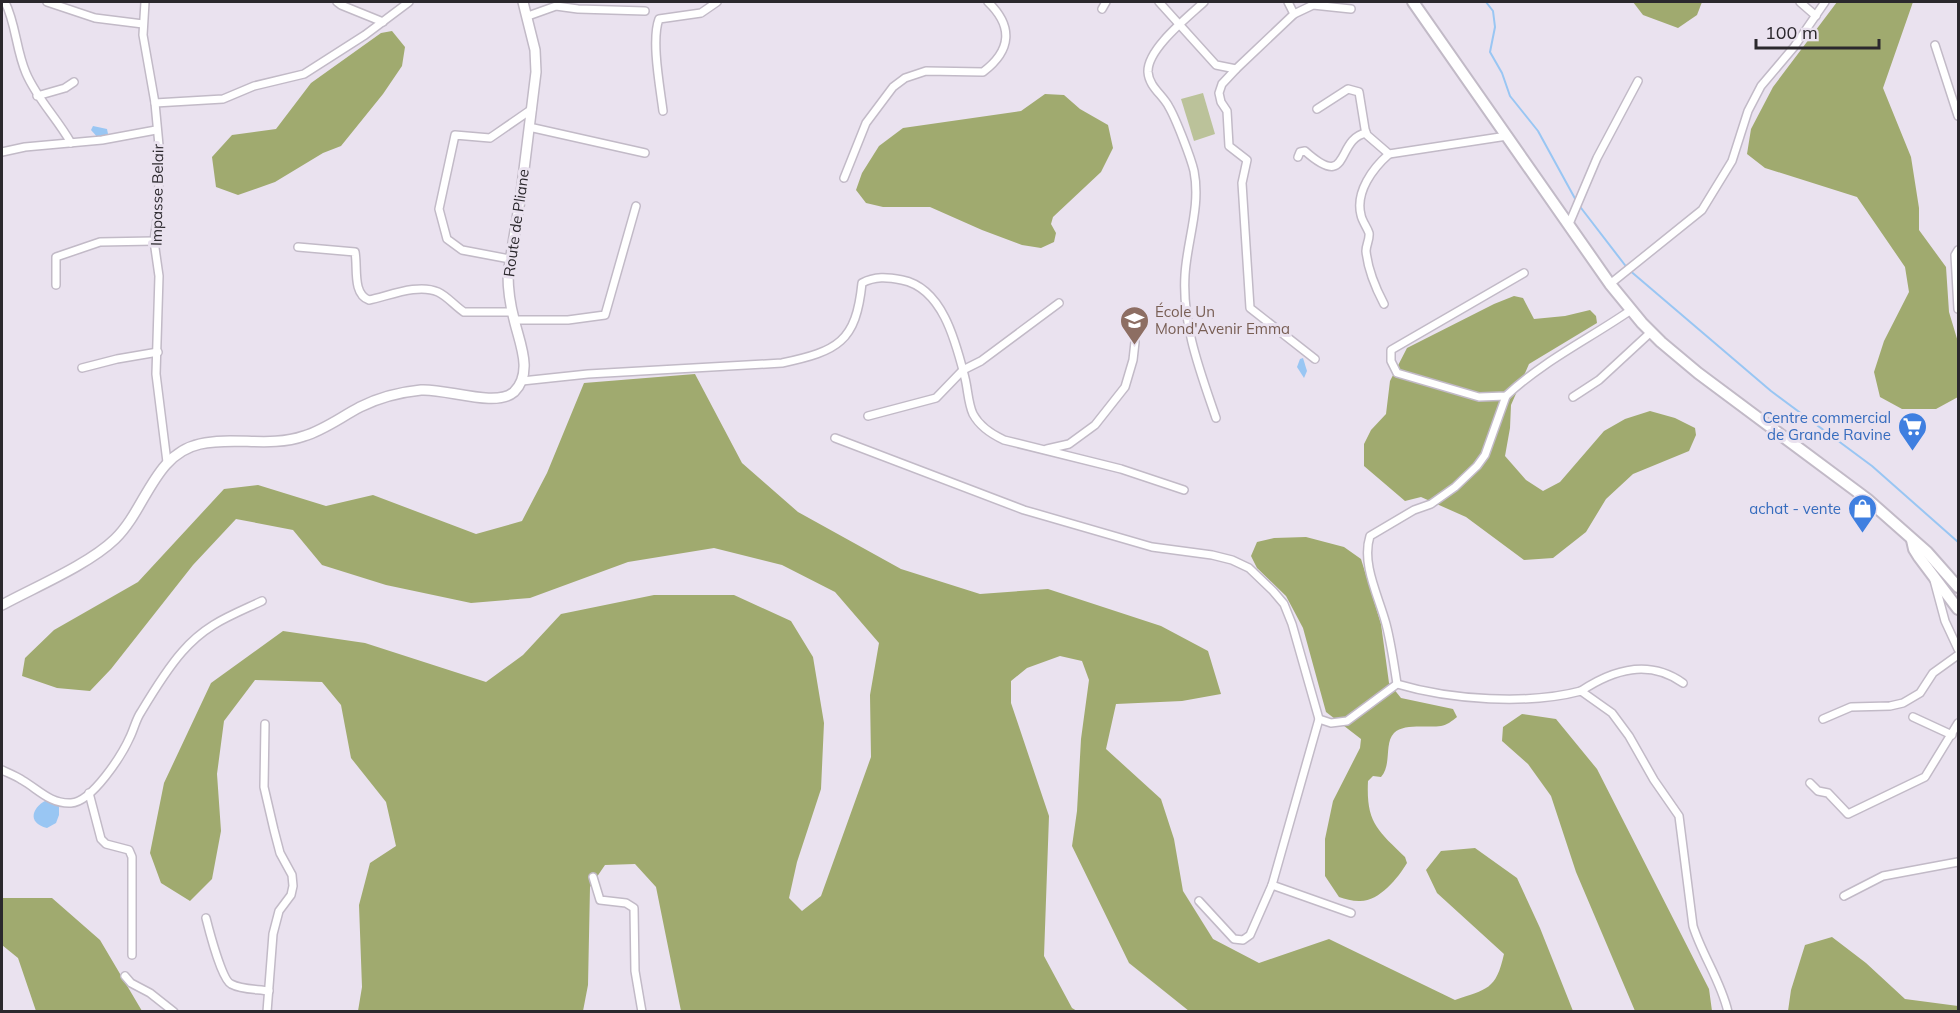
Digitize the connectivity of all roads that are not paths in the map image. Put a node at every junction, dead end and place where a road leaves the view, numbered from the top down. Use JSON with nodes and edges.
{"nodes":[{"id":1,"x":5,"y":2,"type":"edge"},
{"id":2,"x":47,"y":2,"type":"edge"},
{"id":3,"x":145,"y":2,"type":"edge"},
{"id":4,"x":337,"y":2,"type":"edge"},
{"id":5,"x":409,"y":2,"type":"edge"},
{"id":6,"x":523,"y":2,"type":"edge"},
{"id":7,"x":717,"y":2,"type":"edge"},
{"id":8,"x":988,"y":2,"type":"edge"},
{"id":9,"x":1106,"y":2,"type":"edge"},
{"id":10,"x":1159,"y":2,"type":"edge"},
{"id":11,"x":1204,"y":2,"type":"edge"},
{"id":12,"x":1288,"y":2,"type":"edge"},
{"id":13,"x":1413,"y":2,"type":"edge"},
{"id":14,"x":1800,"y":2,"type":"edge"},
{"id":15,"x":1825,"y":2,"type":"edge"},
{"id":16,"x":1102,"y":9,"type":"dead end"},
{"id":17,"x":1351,"y":9,"type":"dead end"},
{"id":18,"x":645,"y":11,"type":"dead end"},
{"id":19,"x":1294,"y":14,"type":"junction"},
{"id":20,"x":528,"y":16,"type":"junction"},
{"id":21,"x":1816,"y":16,"type":"junction"},
{"id":22,"x":383,"y":22,"type":"junction"},
{"id":23,"x":143,"y":24,"type":"junction"},
{"id":24,"x":1180,"y":26,"type":"junction"},
{"id":25,"x":1935,"y":45,"type":"dead end"},
{"id":26,"x":1236,"y":69,"type":"junction"},
{"id":27,"x":1638,"y":81,"type":"dead end"},
{"id":28,"x":74,"y":82,"type":"dead end"},
{"id":29,"x":37,"y":96,"type":"junction"},
{"id":30,"x":155,"y":103,"type":"junction"},
{"id":31,"x":532,"y":109,"type":"junction"},
{"id":32,"x":1317,"y":109,"type":"dead end"},
{"id":33,"x":663,"y":111,"type":"dead end"},
{"id":34,"x":1959,"y":116,"type":"edge"},
{"id":35,"x":529,"y":127,"type":"junction"},
{"id":36,"x":156,"y":130,"type":"junction"},
{"id":37,"x":1366,"y":133,"type":"junction"},
{"id":38,"x":1507,"y":136,"type":"junction"},
{"id":39,"x":71,"y":143,"type":"junction"},
{"id":40,"x":2,"y":152,"type":"edge"},
{"id":41,"x":645,"y":153,"type":"dead end"},
{"id":42,"x":1389,"y":154,"type":"junction"},
{"id":43,"x":1298,"y":157,"type":"dead end"},
{"id":44,"x":844,"y":178,"type":"dead end"},
{"id":45,"x":636,"y":206,"type":"dead end"},
{"id":46,"x":1569,"y":224,"type":"junction"},
{"id":47,"x":154,"y":241,"type":"junction"},
{"id":48,"x":298,"y":247,"type":"dead end"},
{"id":49,"x":1959,"y":250,"type":"edge"},
{"id":50,"x":510,"y":259,"type":"junction"},
{"id":51,"x":1524,"y":273,"type":"dead end"},
{"id":52,"x":1610,"y":284,"type":"junction"},
{"id":53,"x":56,"y":285,"type":"dead end"},
{"id":54,"x":1059,"y":303,"type":"dead end"},
{"id":55,"x":1384,"y":304,"type":"dead end"},
{"id":56,"x":1959,"y":309,"type":"edge"},
{"id":57,"x":1630,"y":310,"type":"junction"},
{"id":58,"x":513,"y":316,"type":"junction"},
{"id":59,"x":1651,"y":332,"type":"junction"},
{"id":60,"x":1135,"y":342,"type":"dead end"},
{"id":61,"x":158,"y":352,"type":"junction"},
{"id":62,"x":1315,"y":359,"type":"dead end"},
{"id":63,"x":82,"y":368,"type":"dead end"},
{"id":64,"x":963,"y":370,"type":"junction"},
{"id":65,"x":522,"y":381,"type":"junction"},
{"id":66,"x":1506,"y":396,"type":"junction"},
{"id":67,"x":1573,"y":397,"type":"dead end"},
{"id":68,"x":868,"y":416,"type":"dead end"},
{"id":69,"x":1216,"y":418,"type":"dead end"},
{"id":70,"x":835,"y":438,"type":"dead end"},
{"id":71,"x":1044,"y":450,"type":"junction"},
{"id":72,"x":167,"y":462,"type":"junction"},
{"id":73,"x":1184,"y":490,"type":"dead end"},
{"id":74,"x":1912,"y":540,"type":"junction"},
{"id":75,"x":1933,"y":574,"type":"junction"},
{"id":76,"x":1959,"y":587,"type":"edge"},
{"id":77,"x":262,"y":601,"type":"dead end"},
{"id":78,"x":2,"y":605,"type":"edge"},
{"id":79,"x":1959,"y":609,"type":"edge"},
{"id":80,"x":1959,"y":649,"type":"edge"},
{"id":81,"x":1959,"y":655,"type":"edge"},
{"id":82,"x":1683,"y":683,"type":"dead end"},
{"id":83,"x":1397,"y":684,"type":"junction"},
{"id":84,"x":1581,"y":691,"type":"junction"},
{"id":85,"x":1913,"y":717,"type":"dead end"},
{"id":86,"x":1319,"y":719,"type":"junction"},
{"id":87,"x":1823,"y":719,"type":"dead end"},
{"id":88,"x":1959,"y":723,"type":"edge"},
{"id":89,"x":265,"y":724,"type":"dead end"},
{"id":90,"x":1952,"y":735,"type":"junction"},
{"id":91,"x":2,"y":770,"type":"edge"},
{"id":92,"x":1810,"y":783,"type":"dead end"},
{"id":93,"x":89,"y":792,"type":"junction"},
{"id":94,"x":1959,"y":862,"type":"edge"},
{"id":95,"x":593,"y":877,"type":"dead end"},
{"id":96,"x":1272,"y":885,"type":"junction"},
{"id":97,"x":1844,"y":896,"type":"dead end"},
{"id":98,"x":1199,"y":901,"type":"dead end"},
{"id":99,"x":1351,"y":913,"type":"dead end"},
{"id":100,"x":206,"y":918,"type":"dead end"},
{"id":101,"x":132,"y":956,"type":"dead end"},
{"id":102,"x":125,"y":976,"type":"dead end"},
{"id":103,"x":269,"y":991,"type":"junction"},
{"id":104,"x":174,"y":1011,"type":"edge"},
{"id":105,"x":267,"y":1011,"type":"edge"},
{"id":106,"x":642,"y":1011,"type":"edge"},
{"id":107,"x":1728,"y":1011,"type":"edge"}],
"edges":[{"from":1,"to":29,"type":"street"},
{"from":2,"to":23,"type":"street"},
{"from":3,"to":23,"type":"street","name":"Impasse Belair"},
{"from":4,"to":22,"type":"street"},
{"from":5,"to":22,"type":"street"},
{"from":6,"to":20,"type":"street","name":"Route de Pliane"},
{"from":7,"to":33,"type":"street"},
{"from":8,"to":44,"type":"street"},
{"from":9,"to":16,"type":"street"},
{"from":10,"to":24,"type":"street"},
{"from":11,"to":24,"type":"street"},
{"from":12,"to":19,"type":"street"},
{"from":13,"to":38,"type":"main road"},
{"from":14,"to":21,"type":"street"},
{"from":15,"to":21,"type":"street"},
{"from":17,"to":19,"type":"street"},
{"from":18,"to":20,"type":"street"},
{"from":19,"to":26,"type":"street"},
{"from":20,"to":31,"type":"street","name":"Route de Pliane"},
{"from":21,"to":52,"type":"street"},
{"from":22,"to":30,"type":"street"},
{"from":23,"to":30,"type":"street","name":"Impasse Belair"},
{"from":24,"to":26,"type":"street"},
{"from":24,"to":69,"type":"street"},
{"from":25,"to":34,"type":"street"},
{"from":26,"to":62,"type":"street"},
{"from":27,"to":46,"type":"street"},
{"from":28,"to":29,"type":"street"},
{"from":29,"to":39,"type":"street"},
{"from":30,"to":36,"type":"street","name":"Impasse Belair"},
{"from":31,"to":35,"type":"street","name":"Route de Pliane"},
{"from":31,"to":50,"type":"street"},
{"from":32,"to":37,"type":"street"},
{"from":35,"to":41,"type":"street"},
{"from":35,"to":50,"type":"street","name":"Route de Pliane"},
{"from":36,"to":39,"type":"street"},
{"from":36,"to":47,"type":"street","name":"Impasse Belair"},
{"from":37,"to":42,"type":"street"},
{"from":37,"to":43,"type":"street"},
{"from":38,"to":42,"type":"street"},
{"from":38,"to":46,"type":"main road"},
{"from":39,"to":40,"type":"street"},
{"from":42,"to":55,"type":"street"},
{"from":45,"to":58,"type":"street"},
{"from":46,"to":52,"type":"main road"},
{"from":47,"to":53,"type":"street"},
{"from":47,"to":61,"type":"street","name":"Impasse Belair"},
{"from":48,"to":58,"type":"street"},
{"from":49,"to":56,"type":"street"},
{"from":50,"to":58,"type":"street","name":"Route de Pliane"},
{"from":51,"to":66,"type":"street"},
{"from":52,"to":57,"type":"main road"},
{"from":54,"to":64,"type":"street"},
{"from":57,"to":59,"type":"main road"},
{"from":57,"to":66,"type":"street"},
{"from":58,"to":65,"type":"street","name":"Route de Pliane"},
{"from":59,"to":67,"type":"street"},
{"from":59,"to":74,"type":"main road"},
{"from":60,"to":71,"type":"street"},
{"from":61,"to":63,"type":"street"},
{"from":61,"to":72,"type":"street","name":"Impasse Belair"},
{"from":64,"to":65,"type":"street"},
{"from":64,"to":68,"type":"street"},
{"from":64,"to":71,"type":"street"},
{"from":65,"to":72,"type":"street"},
{"from":66,"to":83,"type":"street"},
{"from":70,"to":86,"type":"street"},
{"from":71,"to":73,"type":"street"},
{"from":72,"to":78,"type":"street"},
{"from":74,"to":75,"type":"main road"},
{"from":74,"to":76,"type":"main road"},
{"from":75,"to":79,"type":"main road"},
{"from":75,"to":80,"type":"street"},
{"from":77,"to":93,"type":"street"},
{"from":81,"to":87,"type":"street"},
{"from":82,"to":84,"type":"street"},
{"from":83,"to":84,"type":"street"},
{"from":83,"to":86,"type":"street"},
{"from":84,"to":107,"type":"street"},
{"from":85,"to":90,"type":"street"},
{"from":86,"to":96,"type":"street"},
{"from":88,"to":90,"type":"street"},
{"from":89,"to":103,"type":"street"},
{"from":90,"to":92,"type":"street"},
{"from":91,"to":93,"type":"street"},
{"from":93,"to":101,"type":"street"},
{"from":94,"to":97,"type":"street"},
{"from":95,"to":106,"type":"street"},
{"from":96,"to":98,"type":"street"},
{"from":96,"to":99,"type":"street"},
{"from":100,"to":103,"type":"street"},
{"from":102,"to":104,"type":"street"},
{"from":103,"to":105,"type":"street"}]}
